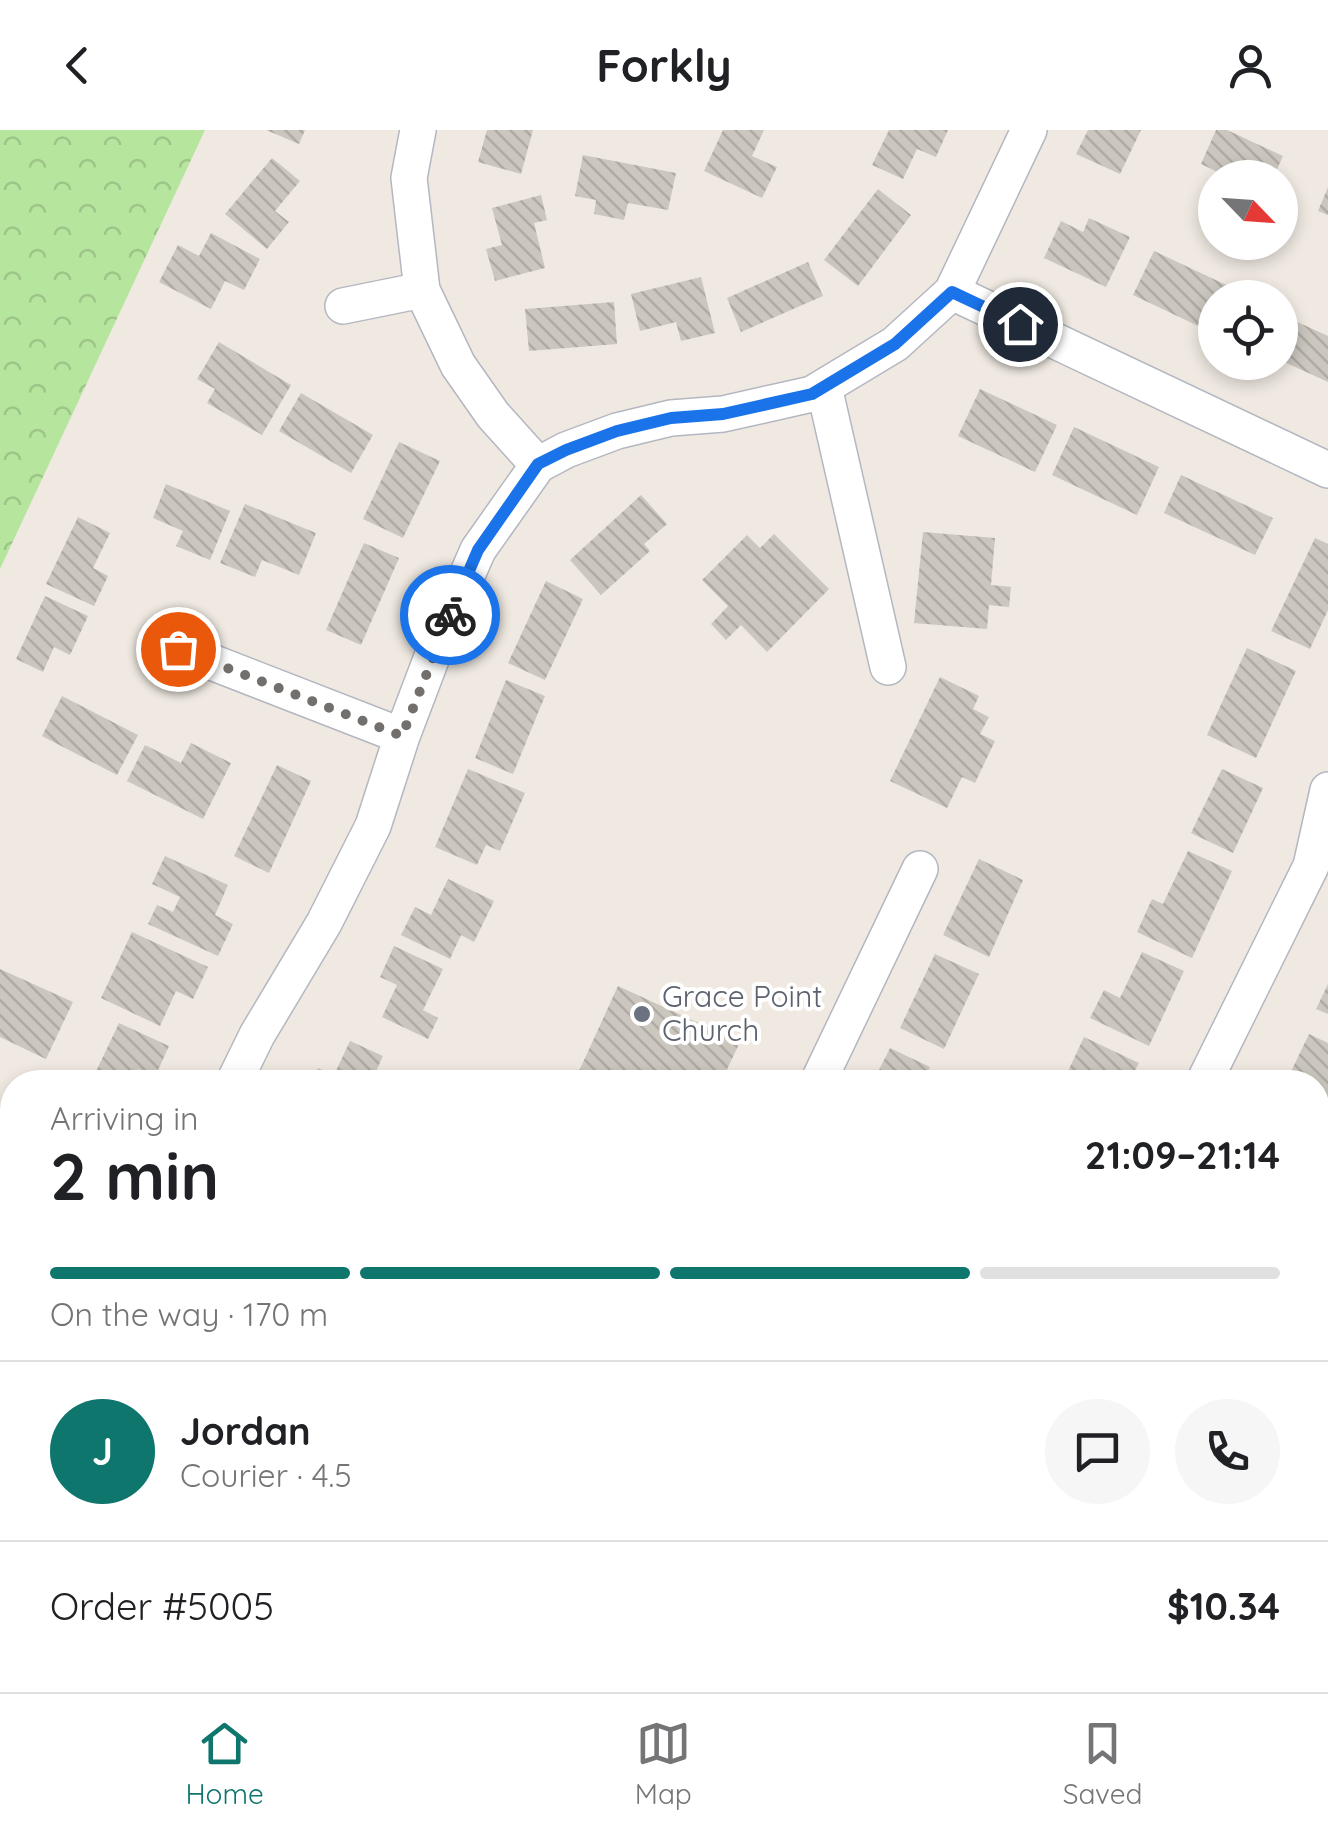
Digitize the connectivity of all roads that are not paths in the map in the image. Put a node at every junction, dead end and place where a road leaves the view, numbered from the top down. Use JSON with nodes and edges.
{"nodes":[{"id":1,"x":418,"y":130,"type":"edge"},
{"id":2,"x":1029,"y":130,"type":"edge"},
{"id":3,"x":422,"y":290,"type":"junction"},
{"id":4,"x":952,"y":292,"type":"junction"},
{"id":5,"x":343,"y":306,"type":"dead end"},
{"id":6,"x":824,"y":387,"type":"junction"},
{"id":7,"x":538,"y":464,"type":"junction"},
{"id":8,"x":1328,"y":470,"type":"edge"},
{"id":9,"x":178,"y":649,"type":"dead end"},
{"id":10,"x":888,"y":667,"type":"dead end"},
{"id":11,"x":402,"y":736,"type":"junction"},
{"id":12,"x":1328,"y":790,"type":"edge"},
{"id":13,"x":920,"y":869,"type":"dead end"},
{"id":14,"x":240,"y":1070,"type":"edge"},
{"id":15,"x":824,"y":1070,"type":"edge"},
{"id":16,"x":1210,"y":1070,"type":"edge"}],
"edges":[{"from":1,"to":3,"type":"street"},
{"from":2,"to":4,"type":"street"},
{"from":3,"to":5,"type":"street"},
{"from":3,"to":7,"type":"street"},
{"from":4,"to":6,"type":"street"},
{"from":4,"to":8,"type":"street"},
{"from":6,"to":7,"type":"street"},
{"from":6,"to":10,"type":"street"},
{"from":7,"to":11,"type":"street"},
{"from":9,"to":11,"type":"street"},
{"from":11,"to":14,"type":"street"},
{"from":12,"to":16,"type":"street"},
{"from":13,"to":15,"type":"street"}]}
